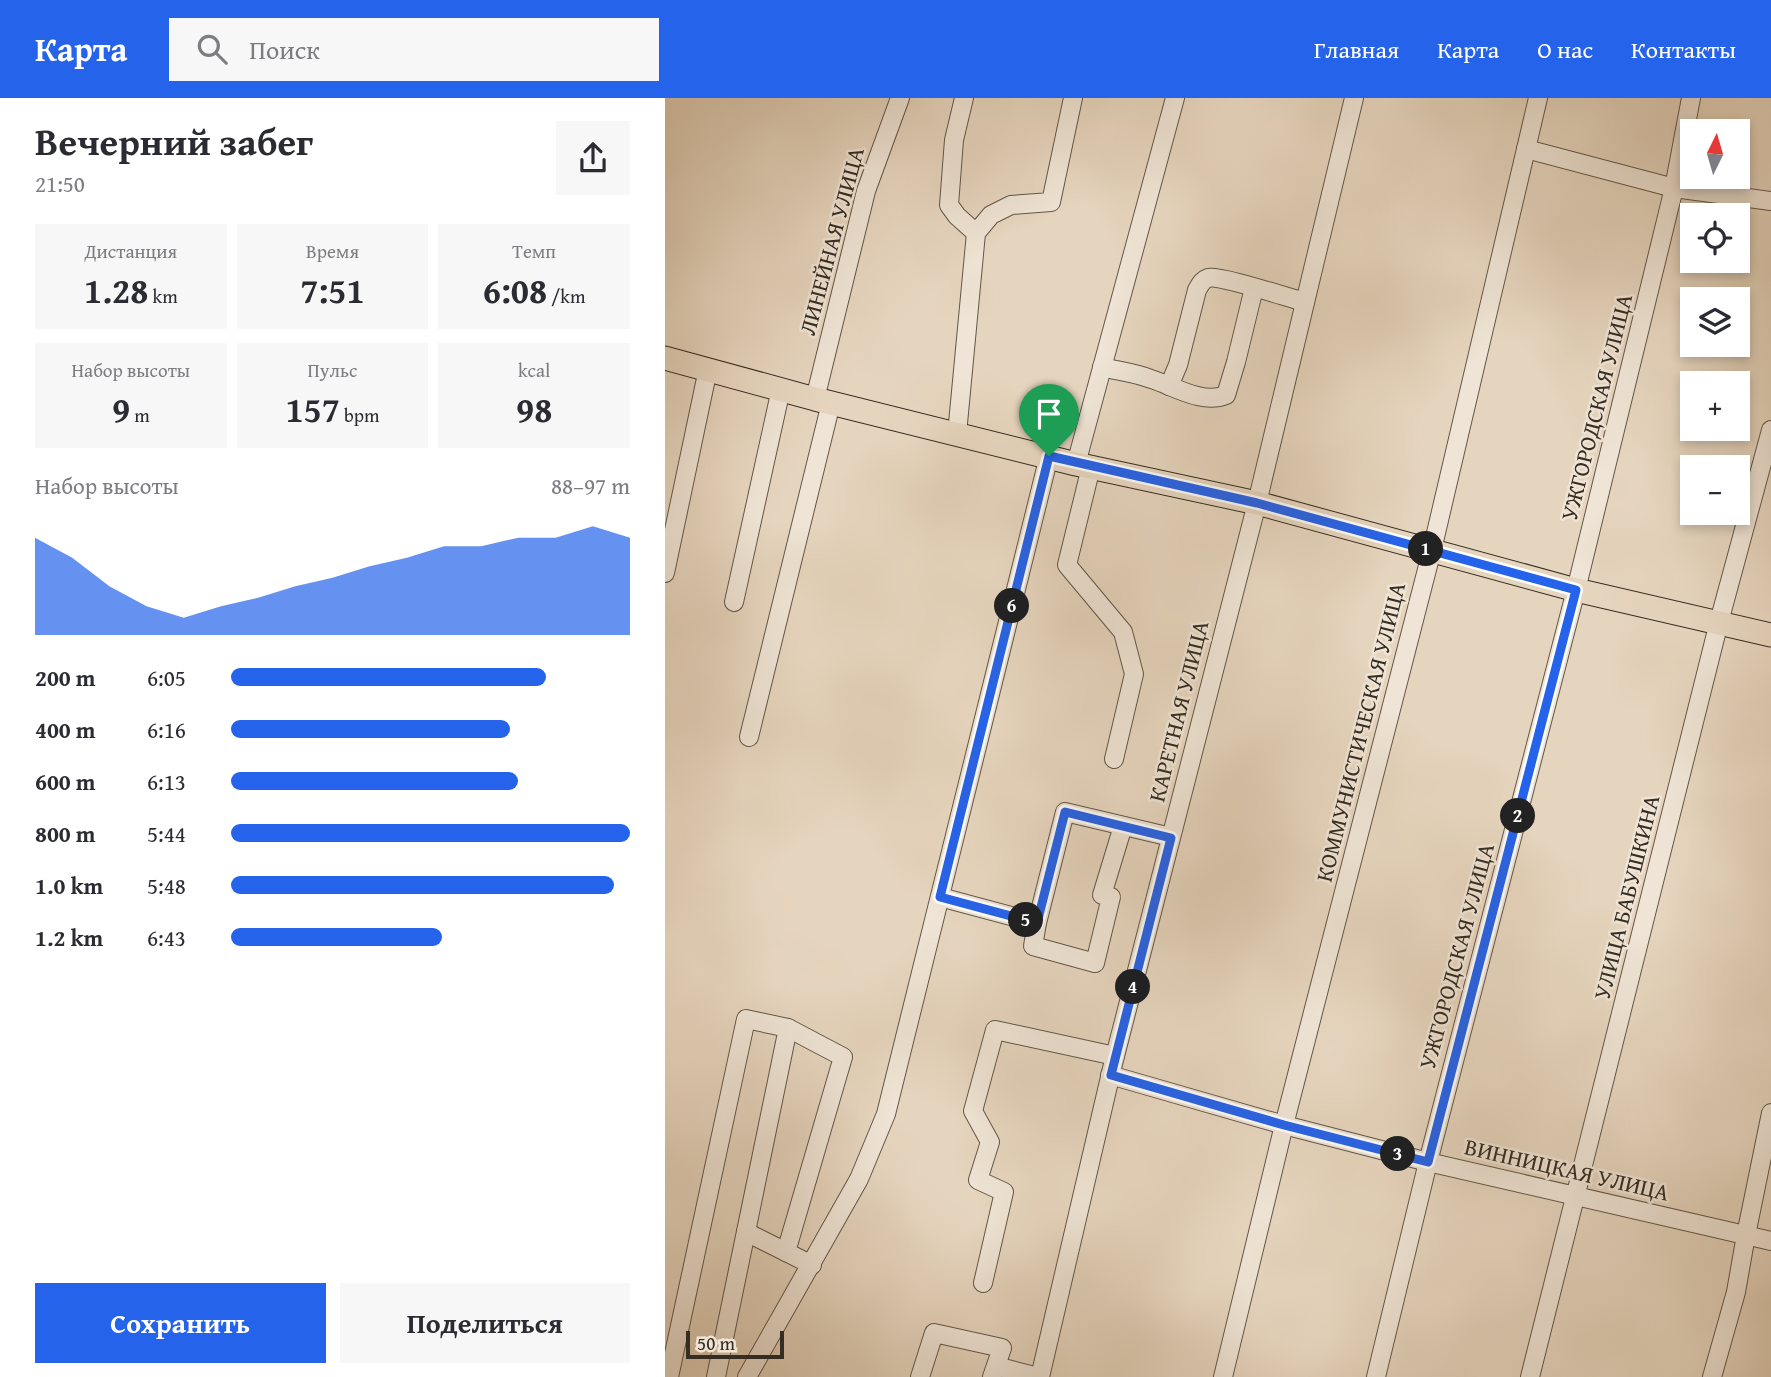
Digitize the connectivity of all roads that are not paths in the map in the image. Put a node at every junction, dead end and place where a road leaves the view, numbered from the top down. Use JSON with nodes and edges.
{"nodes":[{"id":1,"x":899,"y":98,"type":"edge"},
{"id":2,"x":964,"y":98,"type":"edge"},
{"id":3,"x":1073,"y":98,"type":"edge"},
{"id":4,"x":1175,"y":98,"type":"edge"},
{"id":5,"x":1354,"y":98,"type":"edge"},
{"id":6,"x":1538,"y":98,"type":"edge"},
{"id":7,"x":1691,"y":98,"type":"edge"},
{"id":8,"x":1526,"y":149,"type":"junction"},
{"id":9,"x":1674,"y":188,"type":"junction"},
{"id":10,"x":1771,"y":201,"type":"edge"},
{"id":11,"x":977,"y":233,"type":"junction"},
{"id":12,"x":1254,"y":288,"type":"junction"},
{"id":13,"x":1305,"y":302,"type":"junction"},
{"id":14,"x":665,"y":358,"type":"edge"},
{"id":15,"x":1102,"y":367,"type":"junction"},
{"id":16,"x":708,"y":369,"type":"junction"},
{"id":17,"x":1169,"y":386,"type":"junction"},
{"id":18,"x":781,"y":389,"type":"junction"},
{"id":19,"x":823,"y":401,"type":"junction"},
{"id":20,"x":1771,"y":430,"type":"edge"},
{"id":21,"x":957,"y":434,"type":"junction"},
{"id":22,"x":1049,"y":456,"type":"junction"},
{"id":23,"x":1083,"y":465,"type":"junction"},
{"id":24,"x":1257,"y":503,"type":"junction"},
{"id":25,"x":1431,"y":550,"type":"junction"},
{"id":26,"x":665,"y":573,"type":"edge"},
{"id":27,"x":1576,"y":590,"type":"junction"},
{"id":28,"x":734,"y":602,"type":"dead end"},
{"id":29,"x":1719,"y":622,"type":"junction"},
{"id":30,"x":1771,"y":635,"type":"edge"},
{"id":31,"x":750,"y":737,"type":"dead end"},
{"id":32,"x":1114,"y":760,"type":"dead end"},
{"id":33,"x":1123,"y":826,"type":"junction"},
{"id":34,"x":1171,"y":838,"type":"junction"},
{"id":35,"x":940,"y":897,"type":"junction"},
{"id":36,"x":1037,"y":923,"type":"junction"},
{"id":37,"x":788,"y":1028,"type":"junction"},
{"id":38,"x":1115,"y":1056,"type":"junction"},
{"id":39,"x":1111,"y":1075,"type":"junction"},
{"id":40,"x":1771,"y":1113,"type":"edge"},
{"id":41,"x":1284,"y":1125,"type":"junction"},
{"id":42,"x":1428,"y":1162,"type":"junction"},
{"id":43,"x":1576,"y":1197,"type":"junction"},
{"id":44,"x":746,"y":1232,"type":"junction"},
{"id":45,"x":1746,"y":1234,"type":"junction"},
{"id":46,"x":1771,"y":1241,"type":"edge"},
{"id":47,"x":786,"y":1252,"type":"junction"},
{"id":48,"x":812,"y":1265,"type":"junction"},
{"id":49,"x":983,"y":1283,"type":"dead end"},
{"id":50,"x":994,"y":1371,"type":"edge"},
{"id":51,"x":669,"y":1377,"type":"edge"},
{"id":52,"x":716,"y":1377,"type":"edge"},
{"id":53,"x":747,"y":1377,"type":"edge"},
{"id":54,"x":920,"y":1377,"type":"edge"},
{"id":55,"x":1039,"y":1377,"type":"edge"},
{"id":56,"x":1223,"y":1377,"type":"edge"},
{"id":57,"x":1375,"y":1377,"type":"edge"},
{"id":58,"x":1530,"y":1377,"type":"edge"},
{"id":59,"x":1712,"y":1377,"type":"edge"}],
"edges":[{"from":1,"to":19,"type":"street","name":"ЛИНЕЙНАЯ УЛИЦА"},
{"from":2,"to":11,"type":"street"},
{"from":3,"to":11,"type":"street"},
{"from":4,"to":15,"type":"street"},
{"from":5,"to":13,"type":"street","name":"КАРЕТНАЯ УЛИЦА"},
{"from":6,"to":8,"type":"street","name":"КОММУНИСТИЧЕСКАЯ УЛИЦА"},
{"from":7,"to":9,"type":"street","name":"УЖГОРОДСКАЯ УЛИЦА"},
{"from":8,"to":9,"type":"street"},
{"from":8,"to":25,"type":"street","name":"КОММУНИСТИЧЕСКАЯ УЛИЦА"},
{"from":9,"to":10,"type":"street"},
{"from":9,"to":27,"type":"street","name":"УЖГОРОДСКАЯ УЛИЦА"},
{"from":11,"to":21,"type":"street"},
{"from":12,"to":13,"type":"street"},
{"from":12,"to":17,"type":"street"},
{"from":12,"to":17,"type":"street"},
{"from":13,"to":24,"type":"street","name":"КАРЕТНАЯ УЛИЦА"},
{"from":14,"to":16,"type":"main road"},
{"from":15,"to":17,"type":"street"},
{"from":15,"to":23,"type":"street"},
{"from":16,"to":18,"type":"main road"},
{"from":16,"to":26,"type":"street"},
{"from":18,"to":19,"type":"main road"},
{"from":18,"to":28,"type":"street"},
{"from":19,"to":21,"type":"main road"},
{"from":19,"to":31,"type":"street","name":"ЛИНЕЙНАЯ УЛИЦА"},
{"from":20,"to":29,"type":"street","name":"УЛИЦА БАБУШКИНА"},
{"from":21,"to":22,"type":"main road"},
{"from":22,"to":23,"type":"main road"},
{"from":22,"to":35,"type":"street"},
{"from":23,"to":24,"type":"main road"},
{"from":23,"to":32,"type":"street"},
{"from":24,"to":25,"type":"main road"},
{"from":24,"to":34,"type":"street","name":"КАРЕТНАЯ УЛИЦА"},
{"from":25,"to":27,"type":"main road"},
{"from":25,"to":41,"type":"street","name":"КОММУНИСТИЧЕСКАЯ УЛИЦА"},
{"from":27,"to":29,"type":"main road"},
{"from":27,"to":42,"type":"street","name":"УЖГОРОДСКАЯ УЛИЦА"},
{"from":29,"to":30,"type":"main road"},
{"from":29,"to":43,"type":"street","name":"УЛИЦА БАБУШКИНА"},
{"from":33,"to":34,"type":"street"},
{"from":33,"to":36,"type":"street"},
{"from":33,"to":36,"type":"street"},
{"from":34,"to":38,"type":"street","name":"КАРЕТНАЯ УЛИЦА"},
{"from":35,"to":36,"type":"street"},
{"from":35,"to":48,"type":"street"},
{"from":37,"to":44,"type":"street"},
{"from":37,"to":47,"type":"street"},
{"from":37,"to":51,"type":"street"},
{"from":38,"to":39,"type":"street","name":"КАРЕТНАЯ УЛИЦА"},
{"from":38,"to":49,"type":"street"},
{"from":39,"to":41,"type":"street","name":"ВИННИЦКАЯ УЛИЦА"},
{"from":39,"to":55,"type":"street","name":"КАРЕТНАЯ УЛИЦА"},
{"from":40,"to":45,"type":"street"},
{"from":41,"to":42,"type":"street","name":"ВИННИЦКАЯ УЛИЦА"},
{"from":41,"to":56,"type":"street","name":"КОММУНИСТИЧЕСКАЯ УЛИЦА"},
{"from":42,"to":43,"type":"street","name":"ВИННИЦКАЯ УЛИЦА"},
{"from":42,"to":57,"type":"street","name":"УЖГОРОДСКАЯ УЛИЦА"},
{"from":43,"to":45,"type":"street","name":"ВИННИЦКАЯ УЛИЦА"},
{"from":43,"to":58,"type":"street","name":"УЛИЦА БАБУШКИНА"},
{"from":44,"to":47,"type":"street"},
{"from":44,"to":52,"type":"street"},
{"from":45,"to":46,"type":"street","name":"ВИННИЦКАЯ УЛИЦА"},
{"from":45,"to":59,"type":"street"},
{"from":47,"to":48,"type":"street"},
{"from":48,"to":53,"type":"street"},
{"from":50,"to":54,"type":"street"},
{"from":50,"to":55,"type":"street"}]}
